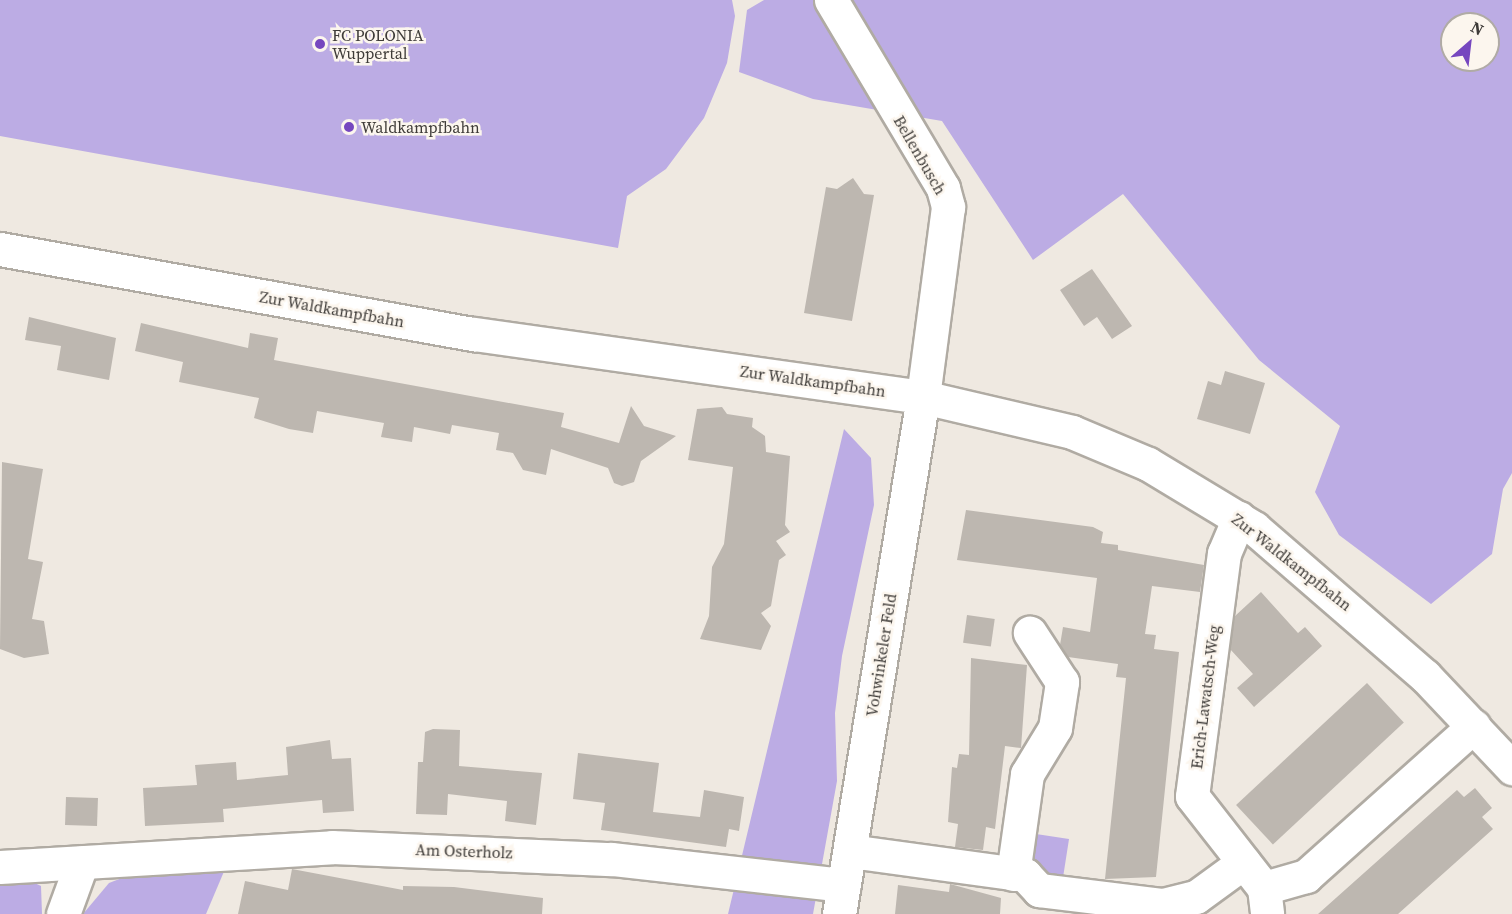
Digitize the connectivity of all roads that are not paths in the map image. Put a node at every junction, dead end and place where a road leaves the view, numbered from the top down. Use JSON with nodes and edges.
{"nodes":[{"id":1,"x":831,"y":0,"type":"edge"},
{"id":2,"x":0,"y":249,"type":"edge"},
{"id":3,"x":923,"y":397,"type":"junction"},
{"id":4,"x":1239,"y":518,"type":"junction"},
{"id":5,"x":1030,"y":633,"type":"dead end"},
{"id":6,"x":1474,"y":726,"type":"junction"},
{"id":7,"x":1512,"y":768,"type":"edge"},
{"id":8,"x":850,"y":851,"type":"junction"},
{"id":9,"x":82,"y":862,"type":"junction"},
{"id":10,"x":1244,"y":862,"type":"junction"},
{"id":11,"x":0,"y":867,"type":"edge"},
{"id":12,"x":1013,"y":874,"type":"junction"},
{"id":13,"x":842,"y":899,"type":"edge"},
{"id":14,"x":1266,"y":901,"type":"edge"},
{"id":15,"x":63,"y":914,"type":"edge"}],
"edges":[{"from":1,"to":3,"type":"street","name":"Bellenbusch"},
{"from":2,"to":3,"type":"street","name":"Zur Waldkampfbahn"},
{"from":3,"to":4,"type":"street","name":"Zur Waldkampfbahn"},
{"from":3,"to":8,"type":"street","name":"Vohwinkeler Feld"},
{"from":4,"to":6,"type":"street","name":"Zur Waldkampfbahn"},
{"from":4,"to":10,"type":"street","name":"Erich-Lawatsch-Weg"},
{"from":5,"to":12,"type":"street"},
{"from":6,"to":7,"type":"street","name":"Zur Waldkampfbahn"},
{"from":6,"to":14,"type":"street","name":"Erich-Lawatsch-Weg"},
{"from":8,"to":12,"type":"street"},
{"from":8,"to":13,"type":"street","name":"Vohwinkeler Feld"},
{"from":9,"to":11,"type":"street","name":"Am Osterholz"},
{"from":9,"to":13,"type":"street","name":"Am Osterholz"},
{"from":9,"to":15,"type":"street"},
{"from":10,"to":12,"type":"street"},
{"from":10,"to":14,"type":"street","name":"Erich-Lawatsch-Weg"}]}
